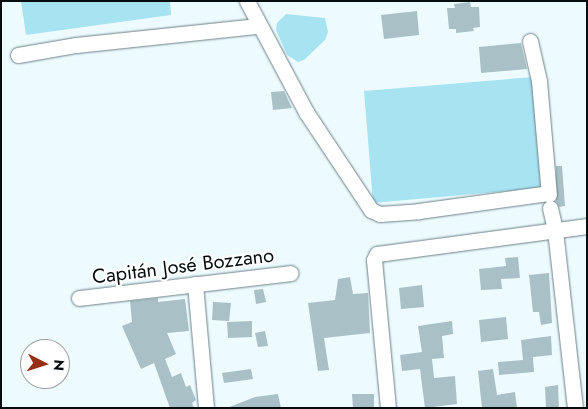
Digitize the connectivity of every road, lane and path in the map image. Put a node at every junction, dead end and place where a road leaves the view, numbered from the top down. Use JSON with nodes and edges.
{"nodes":[{"id":1,"x":248,"y":1,"type":"edge"},
{"id":2,"x":258,"y":26,"type":"junction"},
{"id":3,"x":530,"y":41,"type":"dead end"},
{"id":4,"x":18,"y":55,"type":"dead end"},
{"id":5,"x":549,"y":199,"type":"junction"},
{"id":6,"x":587,"y":226,"type":"edge"},
{"id":7,"x":555,"y":230,"type":"junction"},
{"id":8,"x":291,"y":273,"type":"dead end"},
{"id":9,"x":195,"y":284,"type":"junction"},
{"id":10,"x":79,"y":298,"type":"dead end"},
{"id":11,"x":206,"y":408,"type":"edge"},
{"id":12,"x":388,"y":408,"type":"edge"},
{"id":13,"x":574,"y":408,"type":"edge"}],
"edges":[{"from":1,"to":2,"type":"street"},
{"from":2,"to":4,"type":"street"},
{"from":2,"to":5,"type":"street"},
{"from":3,"to":5,"type":"street"},
{"from":5,"to":7,"type":"street"},
{"from":6,"to":7,"type":"street"},
{"from":7,"to":12,"type":"street"},
{"from":7,"to":13,"type":"street"},
{"from":8,"to":9,"type":"street","name":"Capitán José Bozzano"},
{"from":9,"to":10,"type":"street","name":"Capitán José Bozzano"},
{"from":9,"to":11,"type":"street"}]}
